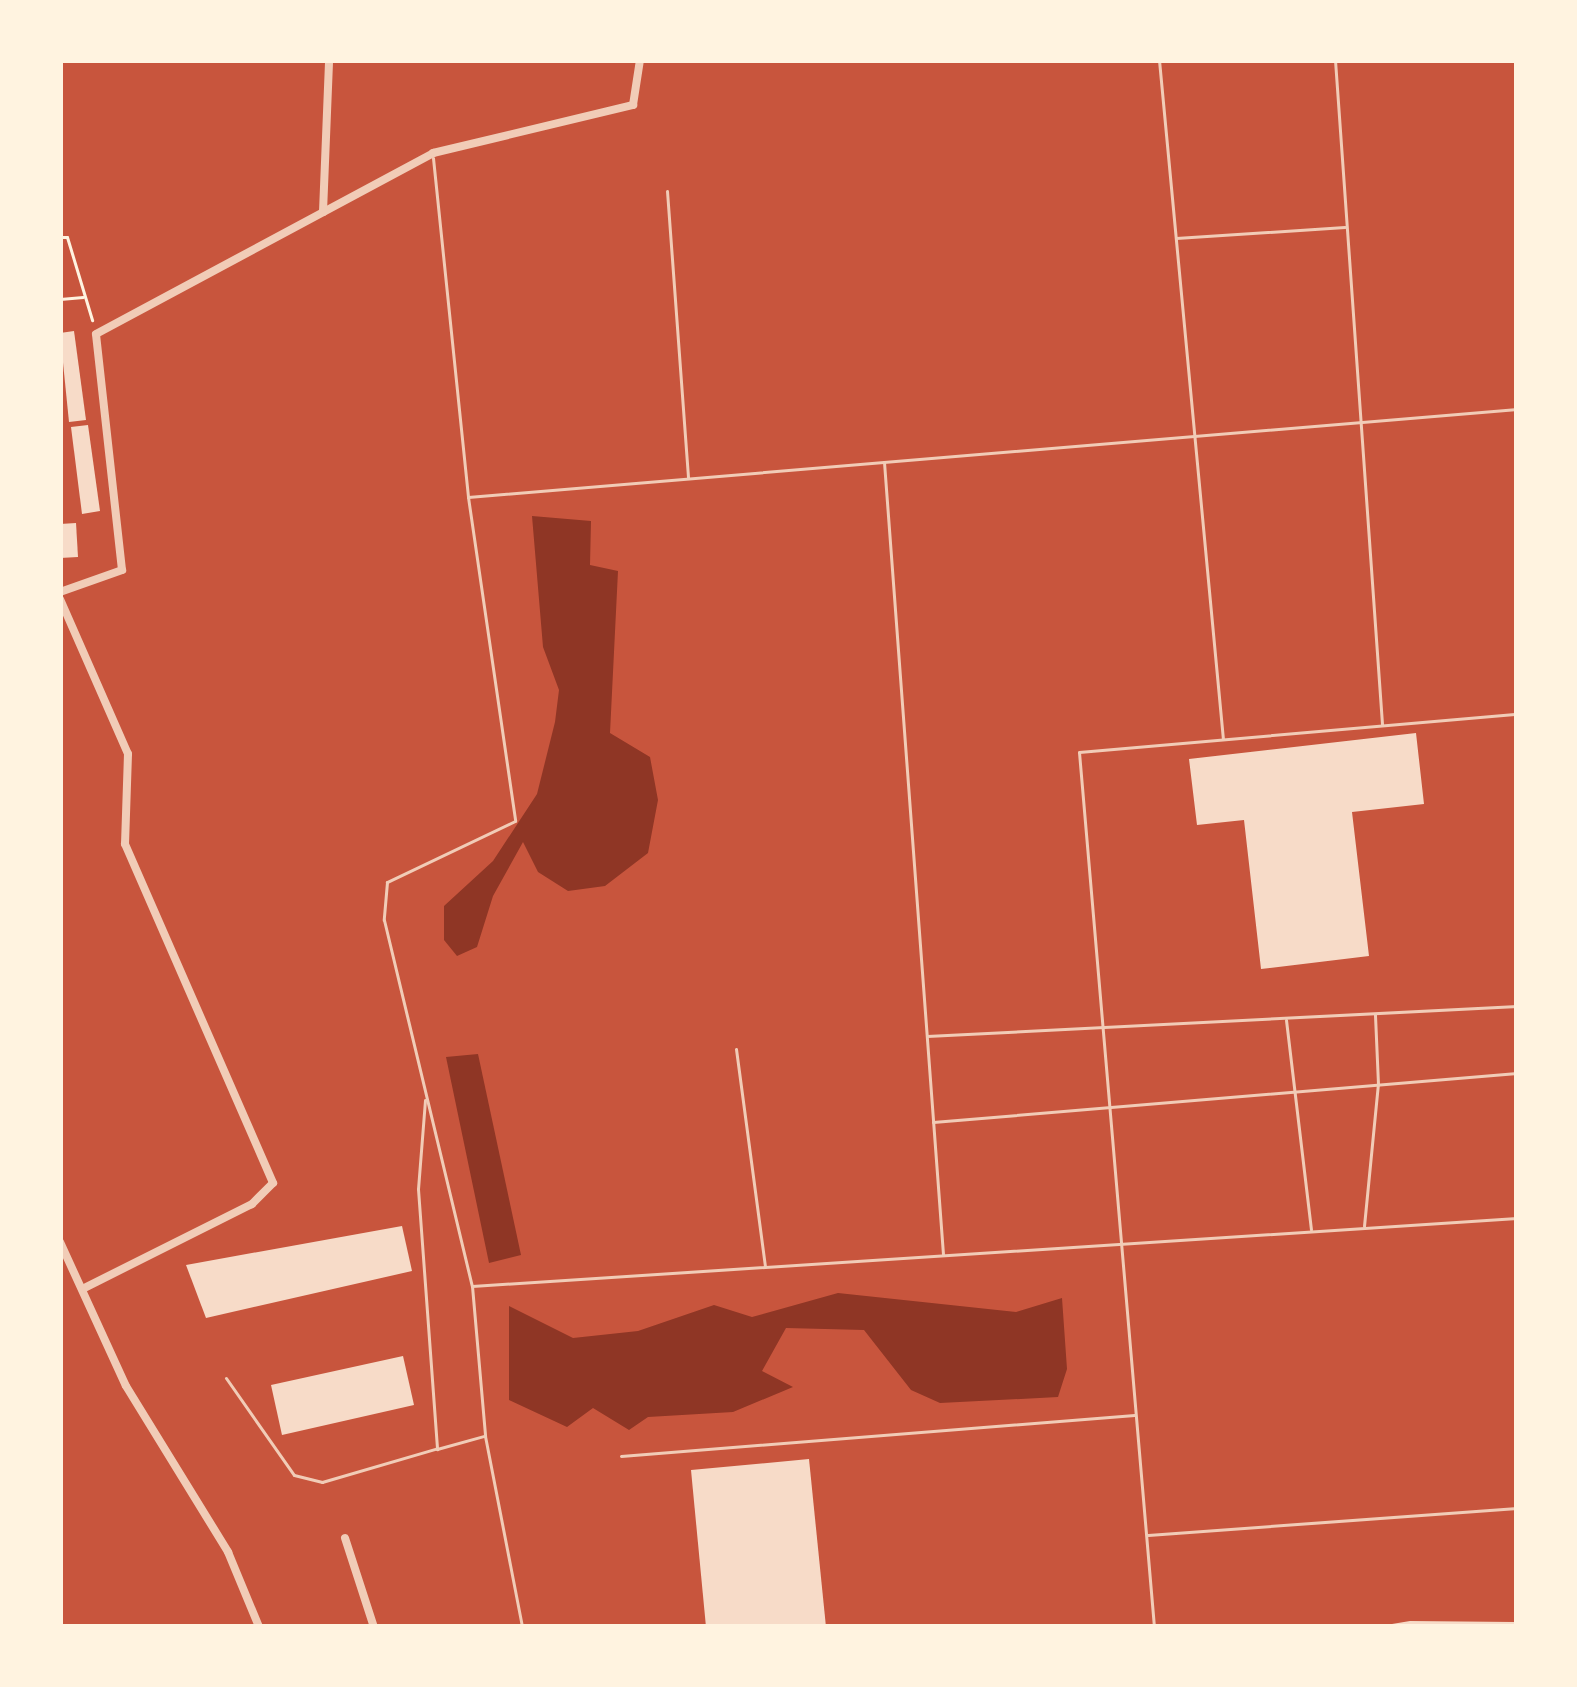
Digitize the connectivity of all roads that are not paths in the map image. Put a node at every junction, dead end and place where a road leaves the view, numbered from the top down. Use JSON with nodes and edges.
{"nodes":[{"id":1,"x":329,"y":60,"type":"edge"},
{"id":2,"x":640,"y":60,"type":"edge"},
{"id":3,"x":1159,"y":60,"type":"edge"},
{"id":4,"x":1335,"y":60,"type":"edge"},
{"id":5,"x":433,"y":153,"type":"junction"},
{"id":6,"x":667,"y":190,"type":"dead end"},
{"id":7,"x":323,"y":212,"type":"junction"},
{"id":8,"x":1347,"y":227,"type":"junction"},
{"id":9,"x":1176,"y":238,"type":"junction"},
{"id":10,"x":1517,"y":409,"type":"edge"},
{"id":11,"x":1361,"y":422,"type":"junction"},
{"id":12,"x":1194,"y":436,"type":"junction"},
{"id":13,"x":884,"y":462,"type":"junction"},
{"id":14,"x":688,"y":479,"type":"junction"},
{"id":15,"x":468,"y":497,"type":"junction"},
{"id":16,"x":60,"y":596,"type":"edge"},
{"id":17,"x":1517,"y":714,"type":"edge"},
{"id":18,"x":1382,"y":726,"type":"junction"},
{"id":19,"x":1223,"y":740,"type":"junction"},
{"id":20,"x":1517,"y":1006,"type":"edge"},
{"id":21,"x":1375,"y":1013,"type":"junction"},
{"id":22,"x":1286,"y":1018,"type":"junction"},
{"id":23,"x":1102,"y":1028,"type":"junction"},
{"id":24,"x":927,"y":1036,"type":"junction"},
{"id":25,"x":736,"y":1049,"type":"dead end"},
{"id":26,"x":1517,"y":1073,"type":"edge"},
{"id":27,"x":1378,"y":1084,"type":"junction"},
{"id":28,"x":425,"y":1093,"type":"junction"},
{"id":29,"x":1291,"y":1093,"type":"junction"},
{"id":30,"x":1109,"y":1109,"type":"junction"},
{"id":31,"x":933,"y":1122,"type":"junction"},
{"id":32,"x":1517,"y":1218,"type":"edge"},
{"id":33,"x":1364,"y":1228,"type":"junction"},
{"id":34,"x":1311,"y":1232,"type":"junction"},
{"id":35,"x":60,"y":1242,"type":"edge"},
{"id":36,"x":1121,"y":1244,"type":"junction"},
{"id":37,"x":943,"y":1256,"type":"junction"},
{"id":38,"x":765,"y":1267,"type":"junction"},
{"id":39,"x":472,"y":1286,"type":"junction"},
{"id":40,"x":82,"y":1289,"type":"junction"},
{"id":41,"x":226,"y":1378,"type":"dead end"},
{"id":42,"x":1136,"y":1415,"type":"junction"},
{"id":43,"x":485,"y":1436,"type":"junction"},
{"id":44,"x":436,"y":1449,"type":"junction"},
{"id":45,"x":621,"y":1456,"type":"dead end"},
{"id":46,"x":1517,"y":1508,"type":"edge"},
{"id":47,"x":1146,"y":1535,"type":"junction"},
{"id":48,"x":345,"y":1538,"type":"dead end"},
{"id":49,"x":259,"y":1627,"type":"edge"},
{"id":50,"x":374,"y":1627,"type":"edge"},
{"id":51,"x":522,"y":1627,"type":"edge"},
{"id":52,"x":1154,"y":1627,"type":"edge"}],
"edges":[{"from":1,"to":7,"type":"street"},
{"from":2,"to":5,"type":"street"},
{"from":3,"to":9,"type":"lane"},
{"from":4,"to":8,"type":"lane"},
{"from":5,"to":7,"type":"street"},
{"from":5,"to":15,"type":"lane"},
{"from":6,"to":14,"type":"lane"},
{"from":7,"to":16,"type":"street"},
{"from":8,"to":9,"type":"lane"},
{"from":8,"to":11,"type":"lane"},
{"from":9,"to":12,"type":"lane"},
{"from":10,"to":11,"type":"lane"},
{"from":11,"to":12,"type":"lane"},
{"from":11,"to":18,"type":"lane"},
{"from":12,"to":13,"type":"lane"},
{"from":12,"to":19,"type":"lane"},
{"from":13,"to":14,"type":"lane"},
{"from":13,"to":24,"type":"lane"},
{"from":14,"to":15,"type":"lane"},
{"from":15,"to":28,"type":"lane"},
{"from":16,"to":40,"type":"street"},
{"from":17,"to":18,"type":"lane"},
{"from":18,"to":19,"type":"lane"},
{"from":19,"to":23,"type":"lane"},
{"from":20,"to":21,"type":"lane"},
{"from":21,"to":22,"type":"lane"},
{"from":21,"to":27,"type":"lane"},
{"from":22,"to":23,"type":"lane"},
{"from":22,"to":29,"type":"lane"},
{"from":23,"to":24,"type":"lane"},
{"from":23,"to":30,"type":"lane"},
{"from":24,"to":31,"type":"lane"},
{"from":25,"to":38,"type":"lane"},
{"from":26,"to":27,"type":"lane"},
{"from":27,"to":29,"type":"lane"},
{"from":27,"to":33,"type":"lane"},
{"from":28,"to":39,"type":"lane"},
{"from":28,"to":44,"type":"lane"},
{"from":29,"to":30,"type":"lane"},
{"from":29,"to":34,"type":"lane"},
{"from":30,"to":31,"type":"lane"},
{"from":30,"to":36,"type":"lane"},
{"from":31,"to":37,"type":"lane"},
{"from":32,"to":33,"type":"lane"},
{"from":33,"to":34,"type":"lane"},
{"from":34,"to":36,"type":"lane"},
{"from":35,"to":40,"type":"street"},
{"from":36,"to":37,"type":"lane"},
{"from":36,"to":42,"type":"lane"},
{"from":37,"to":38,"type":"lane"},
{"from":38,"to":39,"type":"lane"},
{"from":39,"to":43,"type":"lane"},
{"from":40,"to":49,"type":"street"},
{"from":41,"to":44,"type":"lane"},
{"from":42,"to":45,"type":"lane"},
{"from":42,"to":47,"type":"lane"},
{"from":43,"to":44,"type":"lane"},
{"from":43,"to":51,"type":"lane"},
{"from":46,"to":47,"type":"lane"},
{"from":47,"to":52,"type":"lane"},
{"from":48,"to":50,"type":"street"}]}
